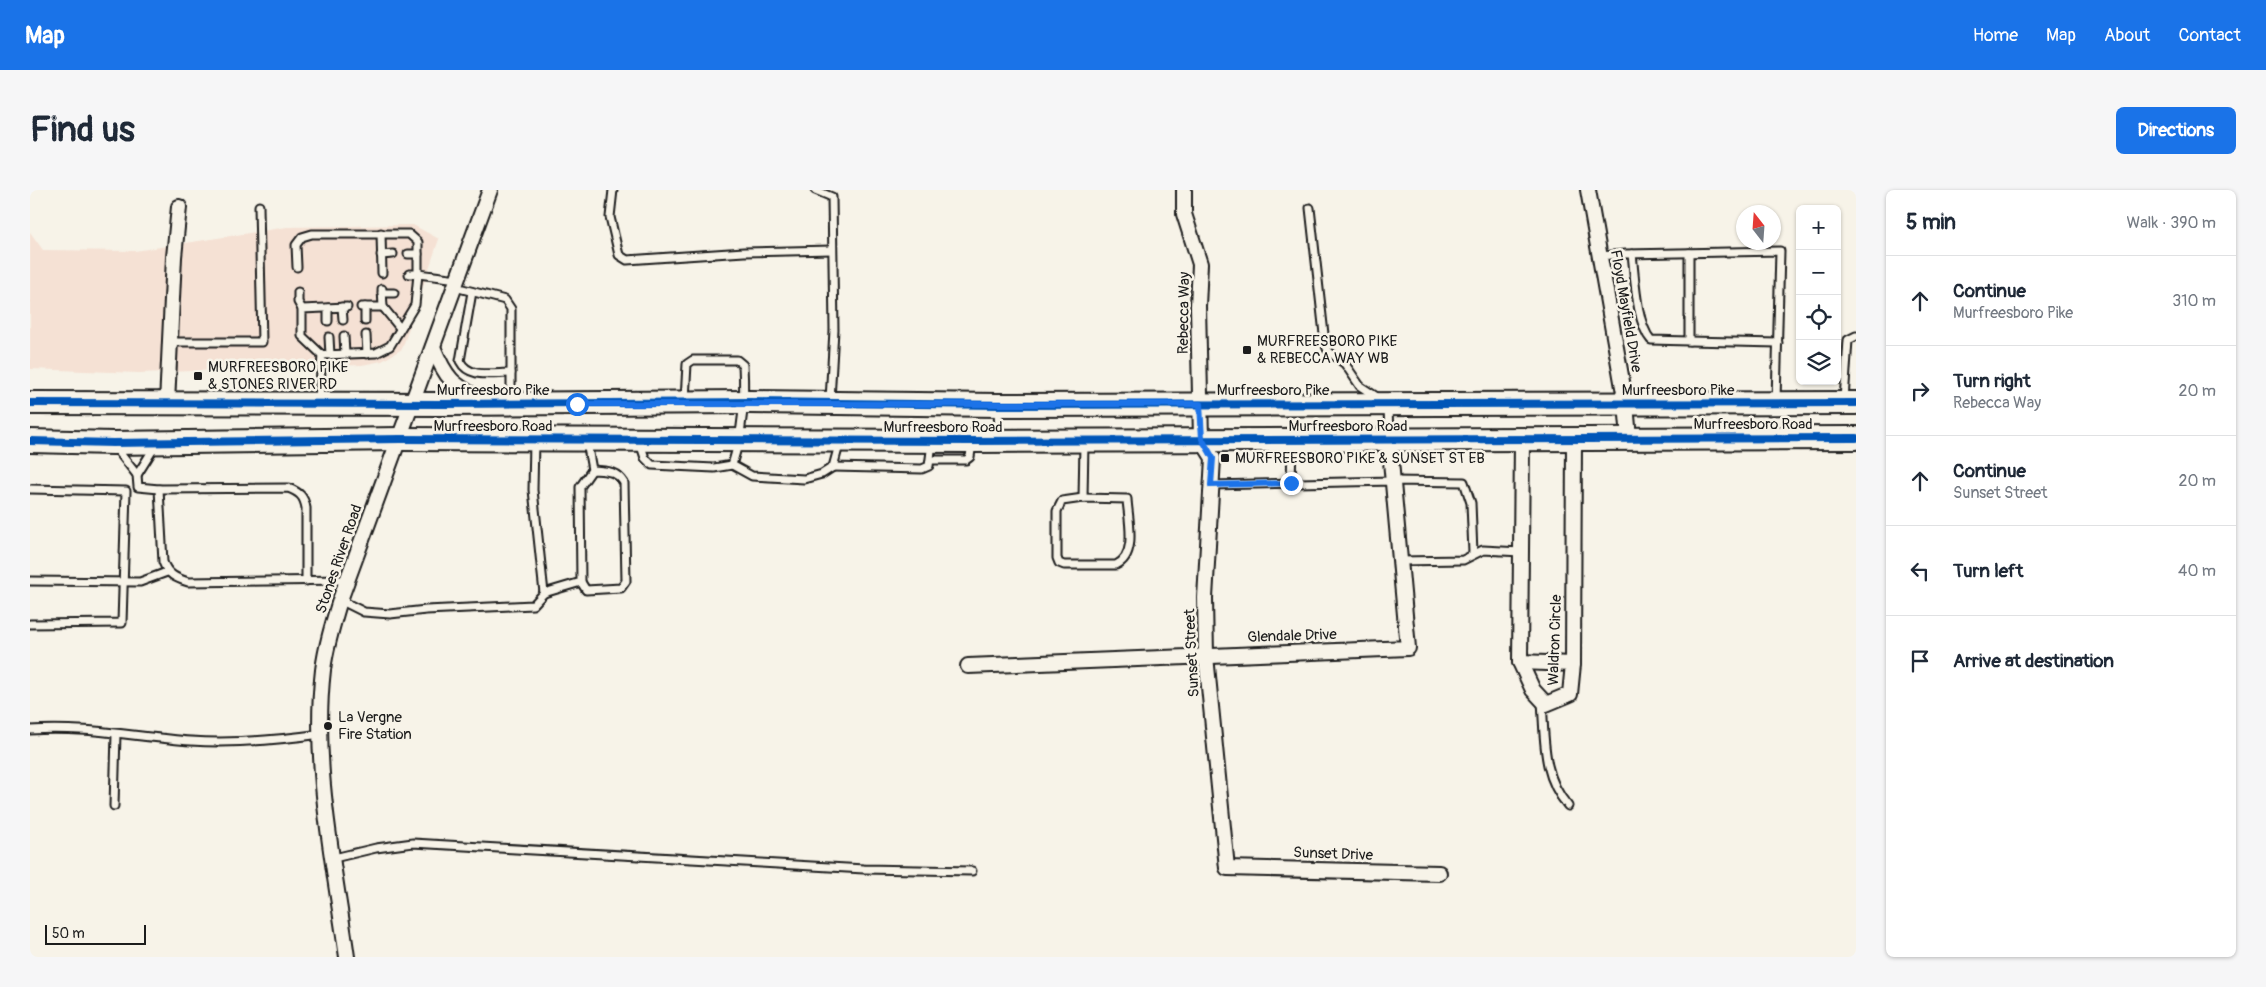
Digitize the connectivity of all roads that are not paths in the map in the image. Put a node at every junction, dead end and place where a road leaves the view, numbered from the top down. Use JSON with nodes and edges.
{"nodes":[{"id":1,"x":490,"y":190,"type":"edge"},
{"id":2,"x":613,"y":190,"type":"edge"},
{"id":3,"x":815,"y":190,"type":"edge"},
{"id":4,"x":1184,"y":190,"type":"edge"},
{"id":5,"x":1588,"y":190,"type":"edge"},
{"id":6,"x":832,"y":194,"type":"edge"},
{"id":7,"x":259,"y":206,"type":"dead end"},
{"id":8,"x":179,"y":207,"type":"dead end"},
{"id":9,"x":1310,"y":208,"type":"dead end"},
{"id":10,"x":381,"y":234,"type":"junction"},
{"id":11,"x":832,"y":250,"type":"junction"},
{"id":12,"x":1689,"y":253,"type":"junction"},
{"id":13,"x":393,"y":254,"type":"dead end"},
{"id":14,"x":408,"y":254,"type":"dead end"},
{"id":15,"x":418,"y":254,"type":"junction"},
{"id":16,"x":1632,"y":254,"type":"junction"},
{"id":17,"x":381,"y":255,"type":"junction"},
{"id":18,"x":1599,"y":256,"type":"junction"},
{"id":19,"x":297,"y":267,"type":"dead end"},
{"id":20,"x":382,"y":273,"type":"dead end"},
{"id":21,"x":409,"y":274,"type":"dead end"},
{"id":22,"x":418,"y":274,"type":"junction"},
{"id":23,"x":456,"y":283,"type":"junction"},
{"id":24,"x":298,"y":292,"type":"dead end"},
{"id":25,"x":472,"y":292,"type":"junction"},
{"id":26,"x":394,"y":293,"type":"dead end"},
{"id":27,"x":383,"y":307,"type":"junction"},
{"id":28,"x":328,"y":308,"type":"junction"},
{"id":29,"x":302,"y":309,"type":"junction"},
{"id":30,"x":343,"y":320,"type":"dead end"},
{"id":31,"x":328,"y":321,"type":"dead end"},
{"id":32,"x":365,"y":321,"type":"dead end"},
{"id":33,"x":400,"y":328,"type":"junction"},
{"id":34,"x":366,"y":335,"type":"dead end"},
{"id":35,"x":344,"y":336,"type":"dead end"},
{"id":36,"x":1856,"y":336,"type":"edge"},
{"id":37,"x":329,"y":337,"type":"dead end"},
{"id":38,"x":1689,"y":341,"type":"junction"},
{"id":39,"x":169,"y":342,"type":"junction"},
{"id":40,"x":1778,"y":343,"type":"junction"},
{"id":41,"x":433,"y":347,"type":"junction"},
{"id":42,"x":345,"y":354,"type":"junction"},
{"id":43,"x":367,"y":354,"type":"junction"},
{"id":44,"x":322,"y":355,"type":"junction"},
{"id":45,"x":330,"y":355,"type":"junction"},
{"id":46,"x":511,"y":373,"type":"junction"},
{"id":47,"x":685,"y":402,"type":"junction"},
{"id":48,"x":745,"y":402,"type":"junction"},
{"id":49,"x":30,"y":403,"type":"edge"},
{"id":50,"x":167,"y":403,"type":"junction"},
{"id":51,"x":319,"y":403,"type":"junction"},
{"id":52,"x":413,"y":403,"type":"junction"},
{"id":53,"x":830,"y":403,"type":"junction"},
{"id":54,"x":1776,"y":403,"type":"junction"},
{"id":55,"x":1850,"y":403,"type":"edge"},
{"id":56,"x":488,"y":404,"type":"junction"},
{"id":57,"x":511,"y":404,"type":"junction"},
{"id":58,"x":1200,"y":404,"type":"junction"},
{"id":59,"x":1388,"y":404,"type":"junction"},
{"id":60,"x":1626,"y":404,"type":"junction"},
{"id":61,"x":998,"y":405,"type":"junction"},
{"id":62,"x":1574,"y":438,"type":"junction"},
{"id":63,"x":1630,"y":438,"type":"junction"},
{"id":64,"x":1856,"y":438,"type":"edge"},
{"id":65,"x":400,"y":439,"type":"junction"},
{"id":66,"x":1202,"y":439,"type":"junction"},
{"id":67,"x":1293,"y":439,"type":"junction"},
{"id":68,"x":534,"y":440,"type":"junction"},
{"id":69,"x":587,"y":440,"type":"junction"},
{"id":70,"x":640,"y":440,"type":"junction"},
{"id":71,"x":740,"y":440,"type":"junction"},
{"id":72,"x":840,"y":440,"type":"junction"},
{"id":73,"x":1084,"y":440,"type":"junction"},
{"id":74,"x":1389,"y":440,"type":"junction"},
{"id":75,"x":1522,"y":440,"type":"junction"},
{"id":76,"x":30,"y":441,"type":"edge"},
{"id":77,"x":999,"y":441,"type":"junction"},
{"id":78,"x":158,"y":442,"type":"junction"},
{"id":79,"x":113,"y":444,"type":"junction"},
{"id":80,"x":932,"y":450,"type":"junction"},
{"id":81,"x":732,"y":465,"type":"junction"},
{"id":82,"x":832,"y":467,"type":"junction"},
{"id":83,"x":592,"y":470,"type":"junction"},
{"id":84,"x":137,"y":475,"type":"junction"},
{"id":85,"x":1393,"y":481,"type":"junction"},
{"id":86,"x":1291,"y":483,"type":"junction"},
{"id":87,"x":1211,"y":485,"type":"junction"},
{"id":88,"x":138,"y":487,"type":"junction"},
{"id":89,"x":30,"y":489,"type":"edge"},
{"id":90,"x":158,"y":489,"type":"junction"},
{"id":91,"x":126,"y":491,"type":"junction"},
{"id":92,"x":1082,"y":498,"type":"junction"},
{"id":93,"x":1521,"y":552,"type":"junction"},
{"id":94,"x":1473,"y":553,"type":"junction"},
{"id":95,"x":1400,"y":561,"type":"junction"},
{"id":96,"x":167,"y":572,"type":"junction"},
{"id":97,"x":306,"y":580,"type":"junction"},
{"id":98,"x":348,"y":580,"type":"junction"},
{"id":99,"x":30,"y":581,"type":"edge"},
{"id":100,"x":124,"y":582,"type":"junction"},
{"id":101,"x":581,"y":582,"type":"junction"},
{"id":102,"x":544,"y":593,"type":"junction"},
{"id":103,"x":340,"y":600,"type":"junction"},
{"id":104,"x":30,"y":624,"type":"edge"},
{"id":105,"x":1206,"y":656,"type":"junction"},
{"id":106,"x":1520,"y":662,"type":"junction"},
{"id":107,"x":1573,"y":664,"type":"junction"},
{"id":108,"x":968,"y":666,"type":"dead end"},
{"id":109,"x":1542,"y":700,"type":"junction"},
{"id":110,"x":30,"y":730,"type":"edge"},
{"id":111,"x":116,"y":734,"type":"junction"},
{"id":112,"x":322,"y":734,"type":"junction"},
{"id":113,"x":114,"y":806,"type":"dead end"},
{"id":114,"x":1568,"y":806,"type":"dead end"},
{"id":115,"x":334,"y":858,"type":"junction"},
{"id":116,"x":1226,"y":868,"type":"joint"},
{"id":117,"x":972,"y":871,"type":"dead end"},
{"id":118,"x":1439,"y":873,"type":"dead end"},
{"id":119,"x":347,"y":957,"type":"edge"}],
"edges":[{"from":1,"to":23,"type":"street","name":"Stones River Road"},
{"from":2,"to":11,"type":"lane"},
{"from":3,"to":6,"type":"lane"},
{"from":4,"to":58,"type":"street","name":"Rebecca Way"},
{"from":5,"to":18,"type":"street","name":"Floyd Mayfield Drive"},
{"from":6,"to":11,"type":"lane"},
{"from":7,"to":39,"type":"lane"},
{"from":8,"to":39,"type":"street"},
{"from":9,"to":59,"type":"lane"},
{"from":10,"to":15,"type":"lane"},
{"from":10,"to":17,"type":"lane"},
{"from":10,"to":19,"type":"lane"},
{"from":11,"to":53,"type":"lane"},
{"from":12,"to":16,"type":"lane"},
{"from":12,"to":38,"type":"lane"},
{"from":12,"to":40,"type":"lane"},
{"from":13,"to":17,"type":"lane"},
{"from":14,"to":15,"type":"lane"},
{"from":15,"to":22,"type":"lane"},
{"from":16,"to":18,"type":"lane"},
{"from":16,"to":38,"type":"lane"},
{"from":17,"to":20,"type":"lane"},
{"from":18,"to":60,"type":"street","name":"Floyd Mayfield Drive"},
{"from":21,"to":22,"type":"lane"},
{"from":22,"to":23,"type":"lane"},
{"from":22,"to":33,"type":"lane"},
{"from":23,"to":25,"type":"lane"},
{"from":23,"to":41,"type":"street","name":"Stones River Road"},
{"from":24,"to":29,"type":"lane"},
{"from":25,"to":46,"type":"lane"},
{"from":25,"to":46,"type":"lane"},
{"from":26,"to":27,"type":"lane"},
{"from":27,"to":32,"type":"lane"},
{"from":27,"to":33,"type":"lane"},
{"from":28,"to":29,"type":"lane"},
{"from":28,"to":30,"type":"lane"},
{"from":28,"to":31,"type":"lane"},
{"from":29,"to":44,"type":"lane"},
{"from":33,"to":43,"type":"lane"},
{"from":34,"to":43,"type":"lane"},
{"from":35,"to":42,"type":"lane"},
{"from":36,"to":55,"type":"lane"},
{"from":37,"to":45,"type":"lane"},
{"from":38,"to":40,"type":"lane"},
{"from":39,"to":50,"type":"street"},
{"from":40,"to":54,"type":"lane"},
{"from":41,"to":52,"type":"street","name":"Stones River Road"},
{"from":41,"to":56,"type":"street"},
{"from":42,"to":43,"type":"lane"},
{"from":42,"to":45,"type":"lane"},
{"from":44,"to":45,"type":"lane"},
{"from":44,"to":51,"type":"lane"},
{"from":46,"to":57,"type":"lane"},
{"from":47,"to":48,"type":"main road","name":"Murfreesboro Pike"},
{"from":47,"to":48,"type":"lane"},
{"from":47,"to":57,"type":"main road","name":"Murfreesboro Pike"},
{"from":48,"to":53,"type":"main road","name":"Murfreesboro Pike"},
{"from":48,"to":71,"type":"lane"},
{"from":49,"to":50,"type":"main road","name":"Murfreesboro Pike"},
{"from":50,"to":51,"type":"main road","name":"Murfreesboro Pike"},
{"from":51,"to":52,"type":"main road","name":"Murfreesboro Pike"},
{"from":52,"to":56,"type":"main road","name":"Murfreesboro Pike"},
{"from":52,"to":65,"type":"street","name":"Stones River Road"},
{"from":53,"to":61,"type":"main road","name":"Murfreesboro Pike"},
{"from":54,"to":55,"type":"main road","name":"Murfreesboro Pike"},
{"from":54,"to":60,"type":"main road","name":"Murfreesboro Pike"},
{"from":56,"to":57,"type":"main road","name":"Murfreesboro Pike"},
{"from":58,"to":59,"type":"main road","name":"Murfreesboro Pike"},
{"from":58,"to":61,"type":"main road","name":"Murfreesboro Pike"},
{"from":58,"to":66,"type":"street","name":"Rebecca Way"},
{"from":59,"to":60,"type":"main road","name":"Murfreesboro Pike"},
{"from":59,"to":74,"type":"lane"},
{"from":60,"to":63,"type":"street","name":"Floyd Mayfield Drive"},
{"from":61,"to":77,"type":"lane"},
{"from":62,"to":63,"type":"main road","name":"Murfreesboro Road"},
{"from":62,"to":75,"type":"main road","name":"Murfreesboro Road"},
{"from":62,"to":107,"type":"street","name":"Waldron Circle"},
{"from":63,"to":64,"type":"main road","name":"Murfreesboro Road"},
{"from":65,"to":68,"type":"main road","name":"Murfreesboro Road"},
{"from":65,"to":78,"type":"main road","name":"Murfreesboro Road"},
{"from":65,"to":98,"type":"street","name":"Stones River Road"},
{"from":66,"to":67,"type":"main road","name":"Murfreesboro Road"},
{"from":66,"to":73,"type":"main road","name":"Murfreesboro Road"},
{"from":66,"to":87,"type":"street","name":"Sunset Street"},
{"from":67,"to":74,"type":"main road","name":"Murfreesboro Road"},
{"from":67,"to":86,"type":"lane"},
{"from":68,"to":69,"type":"main road","name":"Murfreesboro Road"},
{"from":68,"to":102,"type":"lane"},
{"from":69,"to":70,"type":"main road","name":"Murfreesboro Road"},
{"from":69,"to":83,"type":"lane"},
{"from":70,"to":71,"type":"main road","name":"Murfreesboro Road"},
{"from":70,"to":81,"type":"lane"},
{"from":71,"to":72,"type":"main road","name":"Murfreesboro Road"},
{"from":71,"to":81,"type":"lane"},
{"from":72,"to":80,"type":"main road","name":"Murfreesboro Road"},
{"from":72,"to":82,"type":"lane"},
{"from":73,"to":77,"type":"main road","name":"Murfreesboro Road"},
{"from":73,"to":92,"type":"lane"},
{"from":74,"to":75,"type":"main road","name":"Murfreesboro Road"},
{"from":74,"to":85,"type":"street","name":"Glendale Drive"},
{"from":75,"to":93,"type":"street","name":"Waldron Circle"},
{"from":76,"to":79,"type":"main road","name":"Murfreesboro Road"},
{"from":77,"to":80,"type":"main road","name":"Murfreesboro Road"},
{"from":78,"to":79,"type":"main road","name":"Murfreesboro Road"},
{"from":78,"to":84,"type":"lane"},
{"from":79,"to":84,"type":"lane"},
{"from":80,"to":82,"type":"lane"},
{"from":81,"to":82,"type":"lane"},
{"from":83,"to":101,"type":"lane"},
{"from":83,"to":101,"type":"lane"},
{"from":84,"to":88,"type":"lane"},
{"from":85,"to":86,"type":"lane"},
{"from":85,"to":94,"type":"lane"},
{"from":85,"to":95,"type":"street","name":"Glendale Drive"},
{"from":86,"to":87,"type":"lane"},
{"from":87,"to":105,"type":"street","name":"Sunset Street"},
{"from":88,"to":90,"type":"lane"},
{"from":88,"to":91,"type":"lane"},
{"from":89,"to":91,"type":"lane"},
{"from":90,"to":96,"type":"lane"},
{"from":90,"to":97,"type":"lane"},
{"from":91,"to":100,"type":"lane"},
{"from":92,"to":92,"type":"lane"},
{"from":93,"to":94,"type":"lane"},
{"from":93,"to":106,"type":"street","name":"Waldron Circle"},
{"from":94,"to":95,"type":"lane"},
{"from":95,"to":105,"type":"street","name":"Glendale Drive"},
{"from":96,"to":97,"type":"lane"},
{"from":96,"to":100,"type":"lane"},
{"from":97,"to":98,"type":"lane"},
{"from":98,"to":103,"type":"street","name":"Stones River Road"},
{"from":99,"to":100,"type":"lane"},
{"from":100,"to":104,"type":"lane"},
{"from":101,"to":102,"type":"lane"},
{"from":102,"to":103,"type":"lane"},
{"from":103,"to":112,"type":"street","name":"Stones River Road"},
{"from":105,"to":108,"type":"street","name":"Glendale Drive"},
{"from":105,"to":116,"type":"street","name":"Sunset Street"},
{"from":106,"to":107,"type":"street"},
{"from":106,"to":109,"type":"street","name":"Waldron Circle"},
{"from":107,"to":109,"type":"street","name":"Waldron Circle"},
{"from":109,"to":114,"type":"lane"},
{"from":110,"to":111,"type":"lane"},
{"from":111,"to":112,"type":"lane"},
{"from":111,"to":113,"type":"lane"},
{"from":112,"to":115,"type":"street","name":"Stones River Road"},
{"from":115,"to":117,"type":"lane"},
{"from":115,"to":119,"type":"street","name":"Stones River Road"},
{"from":116,"to":118,"type":"street","name":"Sunset Drive"}]}
